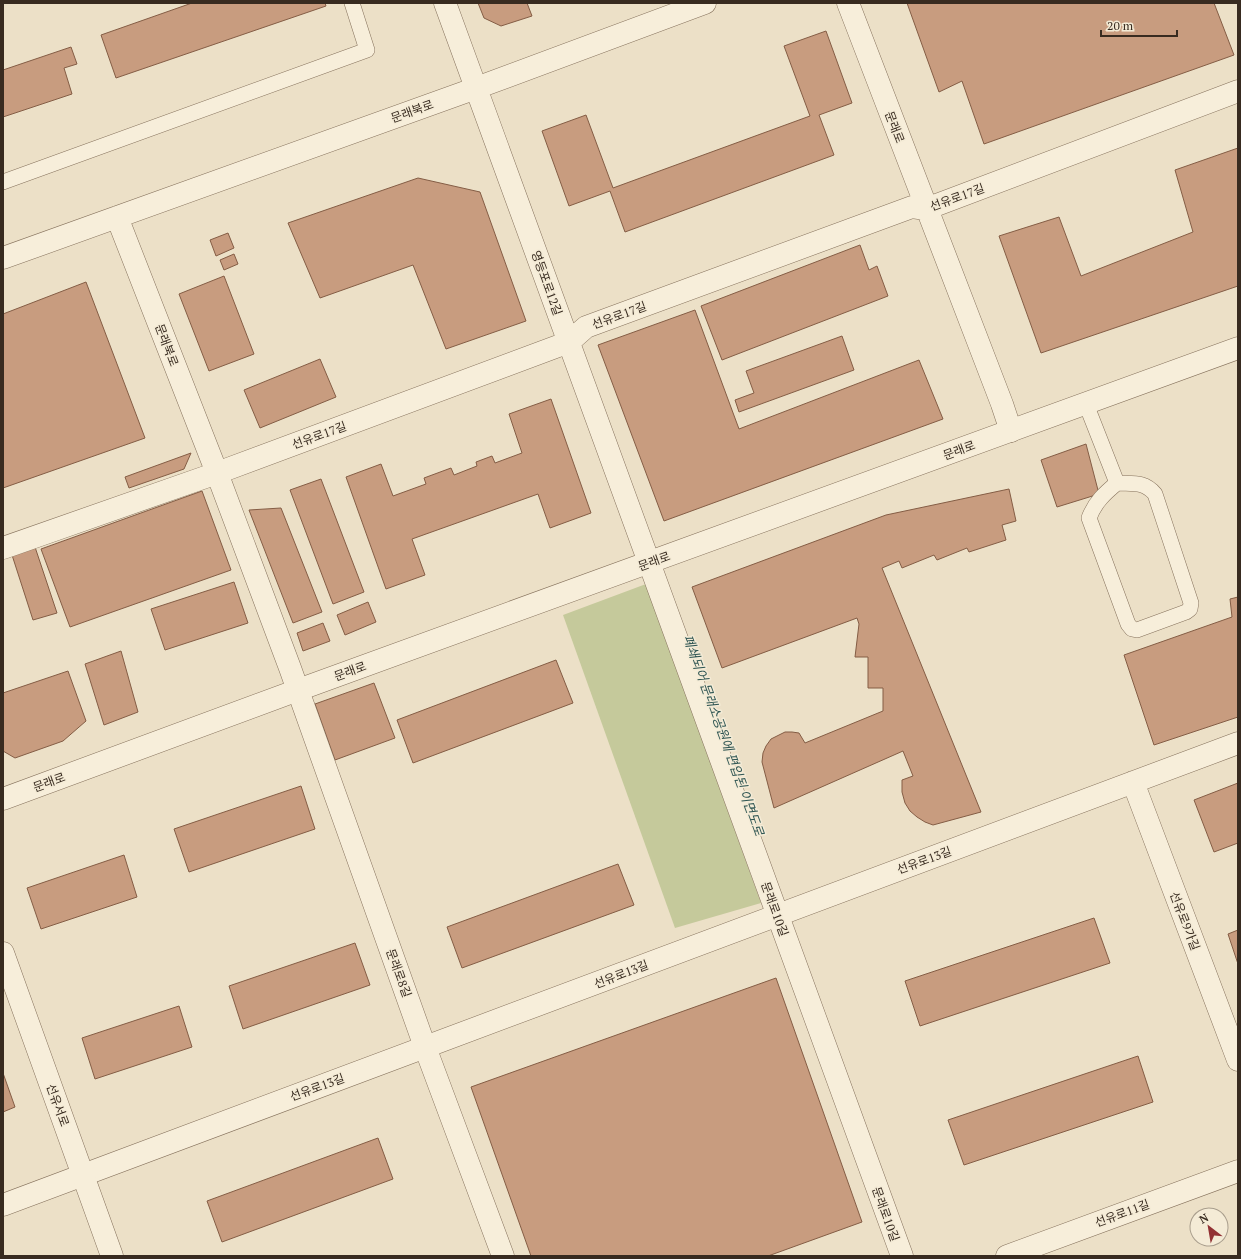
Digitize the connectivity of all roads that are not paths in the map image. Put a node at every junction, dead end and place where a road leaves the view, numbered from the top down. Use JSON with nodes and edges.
{"nodes":[{"id":1,"x":352,"y":3,"type":"edge"},
{"id":2,"x":445,"y":3,"type":"edge"},
{"id":3,"x":705,"y":3,"type":"edge"},
{"id":4,"x":848,"y":3,"type":"edge"},
{"id":5,"x":476,"y":88,"type":"junction"},
{"id":6,"x":1238,"y":91,"type":"edge"},
{"id":7,"x":3,"y":182,"type":"edge"},
{"id":8,"x":926,"y":209,"type":"junction"},
{"id":9,"x":117,"y":217,"type":"junction"},
{"id":10,"x":3,"y":258,"type":"edge"},
{"id":11,"x":569,"y":342,"type":"junction"},
{"id":12,"x":1238,"y":348,"type":"edge"},
{"id":13,"x":1086,"y":404,"type":"junction"},
{"id":14,"x":1011,"y":431,"type":"junction"},
{"id":15,"x":216,"y":473,"type":"junction"},
{"id":16,"x":1117,"y":483,"type":"junction"},
{"id":17,"x":3,"y":548,"type":"edge"},
{"id":18,"x":649,"y":563,"type":"junction"},
{"id":19,"x":298,"y":690,"type":"junction"},
{"id":20,"x":1238,"y":743,"type":"edge"},
{"id":21,"x":1133,"y":782,"type":"junction"},
{"id":22,"x":3,"y":799,"type":"edge"},
{"id":23,"x":777,"y":915,"type":"junction"},
{"id":24,"x":3,"y":953,"type":"edge"},
{"id":25,"x":425,"y":1047,"type":"junction"},
{"id":26,"x":1238,"y":1060,"type":"edge"},
{"id":27,"x":1238,"y":1171,"type":"edge"},
{"id":28,"x":83,"y":1175,"type":"junction"},
{"id":29,"x":3,"y":1204,"type":"edge"},
{"id":30,"x":112,"y":1256,"type":"edge"},
{"id":31,"x":503,"y":1256,"type":"edge"},
{"id":32,"x":902,"y":1256,"type":"edge"},
{"id":33,"x":1007,"y":1256,"type":"edge"}],
"edges":[{"from":1,"to":7,"type":"lane"},
{"from":2,"to":5,"type":"street","name":"영등포로12길"},
{"from":3,"to":5,"type":"street","name":"문래북로"},
{"from":4,"to":8,"type":"street","name":"문래로"},
{"from":5,"to":9,"type":"street","name":"문래북로"},
{"from":5,"to":11,"type":"street","name":"영등포로12길"},
{"from":6,"to":8,"type":"street","name":"선유로17길"},
{"from":8,"to":11,"type":"street","name":"선유로17길"},
{"from":8,"to":14,"type":"street","name":"문래로"},
{"from":9,"to":10,"type":"street","name":"문래북로"},
{"from":9,"to":15,"type":"street","name":"문래북로"},
{"from":11,"to":15,"type":"street","name":"선유로17길"},
{"from":11,"to":18,"type":"street","name":"영등포로12길"},
{"from":12,"to":13,"type":"street","name":"문래로"},
{"from":13,"to":14,"type":"street","name":"문래로"},
{"from":13,"to":16,"type":"lane"},
{"from":14,"to":18,"type":"street","name":"문래로"},
{"from":15,"to":17,"type":"street","name":"선유로17길"},
{"from":15,"to":19,"type":"street"},
{"from":16,"to":16,"type":"lane"},
{"from":18,"to":19,"type":"street","name":"문래로"},
{"from":18,"to":23,"type":"street","name":"문래로10길"},
{"from":19,"to":22,"type":"street","name":"문래로"},
{"from":19,"to":25,"type":"street","name":"문래로8길"},
{"from":20,"to":21,"type":"street","name":"선유로13길"},
{"from":21,"to":23,"type":"street","name":"선유로13길"},
{"from":21,"to":26,"type":"street","name":"선유로9가길"},
{"from":23,"to":25,"type":"street","name":"선유로13길"},
{"from":23,"to":32,"type":"street","name":"문래로10길"},
{"from":24,"to":28,"type":"street","name":"선유서로"},
{"from":25,"to":28,"type":"street","name":"선유로13길"},
{"from":25,"to":31,"type":"street","name":"문래로8길"},
{"from":27,"to":33,"type":"street","name":"선유로11길"},
{"from":28,"to":29,"type":"street","name":"선유로13길"},
{"from":28,"to":30,"type":"street","name":"선유서로"}]}
